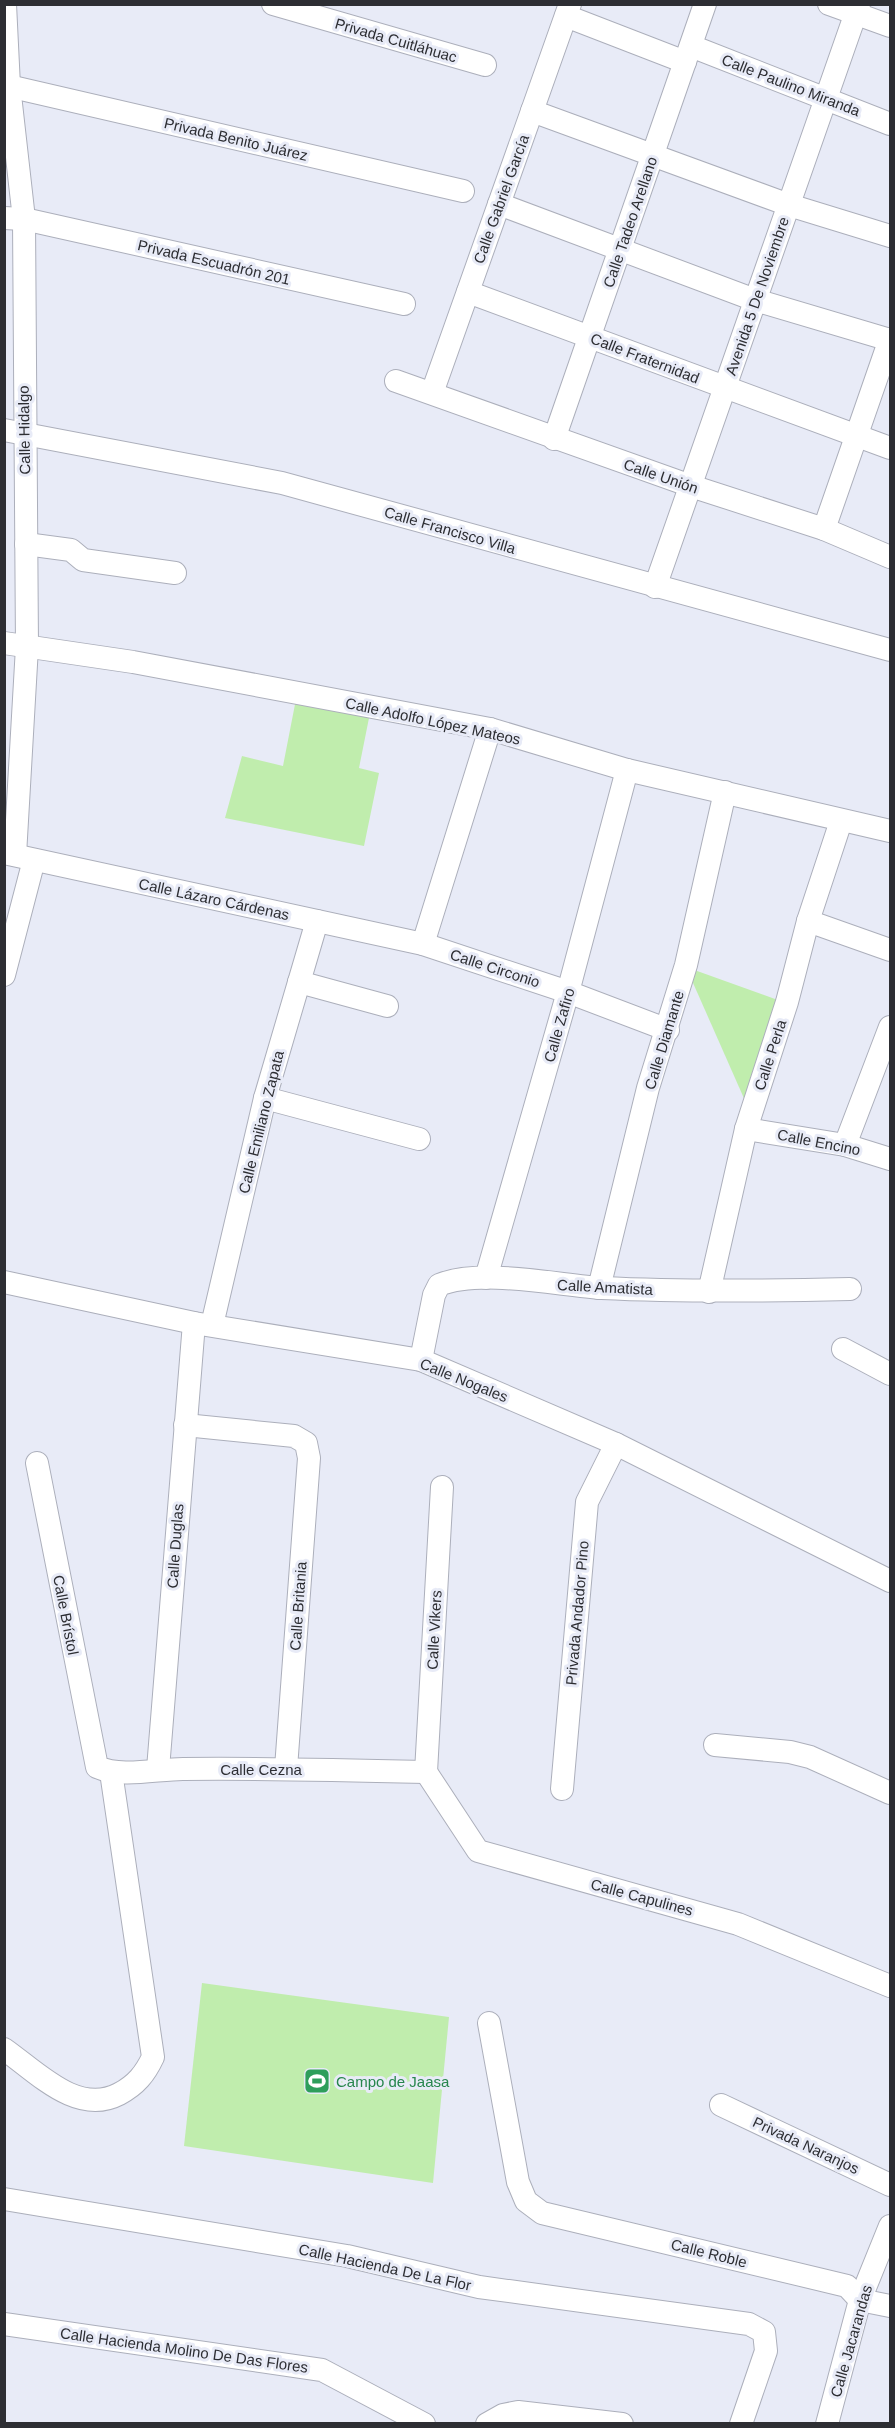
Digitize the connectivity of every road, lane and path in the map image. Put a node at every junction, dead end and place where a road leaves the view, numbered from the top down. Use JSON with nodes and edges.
{"nodes":[{"id":1,"x":5,"y":4,"type":"edge"},
{"id":2,"x":273,"y":4,"type":"edge"},
{"id":3,"x":705,"y":4,"type":"edge"},
{"id":4,"x":829,"y":4,"type":"edge"},
{"id":5,"x":857,"y":9,"type":"edge"},
{"id":6,"x":568,"y":10,"type":"edge"},
{"id":7,"x":891,"y":26,"type":"edge"},
{"id":8,"x":688,"y":54,"type":"junction"},
{"id":9,"x":485,"y":65,"type":"dead end"},
{"id":10,"x":7,"y":86,"type":"edge"},
{"id":11,"x":825,"y":99,"type":"junction"},
{"id":12,"x":532,"y":111,"type":"junction"},
{"id":13,"x":891,"y":124,"type":"edge"},
{"id":14,"x":653,"y":155,"type":"junction"},
{"id":15,"x":464,"y":191,"type":"dead end"},
{"id":16,"x":499,"y":204,"type":"junction"},
{"id":17,"x":789,"y":205,"type":"junction"},
{"id":18,"x":14,"y":219,"type":"edge"},
{"id":19,"x":891,"y":236,"type":"edge"},
{"id":20,"x":620,"y":251,"type":"junction"},
{"id":21,"x":468,"y":292,"type":"junction"},
{"id":22,"x":755,"y":300,"type":"junction"},
{"id":23,"x":404,"y":304,"type":"dead end"},
{"id":24,"x":590,"y":337,"type":"junction"},
{"id":25,"x":890,"y":339,"type":"edge"},
{"id":26,"x":396,"y":381,"type":"dead end"},
{"id":27,"x":725,"y":388,"type":"junction"},
{"id":28,"x":432,"y":393,"type":"junction"},
{"id":29,"x":14,"y":431,"type":"edge"},
{"id":30,"x":857,"y":435,"type":"junction"},
{"id":31,"x":554,"y":439,"type":"junction"},
{"id":32,"x":891,"y":448,"type":"edge"},
{"id":33,"x":691,"y":486,"type":"junction"},
{"id":34,"x":824,"y":529,"type":"junction"},
{"id":35,"x":26,"y":544,"type":"junction"},
{"id":36,"x":891,"y":557,"type":"edge"},
{"id":37,"x":175,"y":573,"type":"dead end"},
{"id":38,"x":655,"y":587,"type":"junction"},
{"id":39,"x":4,"y":643,"type":"edge"},
{"id":40,"x":27,"y":647,"type":"junction"},
{"id":41,"x":891,"y":650,"type":"edge"},
{"id":42,"x":490,"y":729,"type":"junction"},
{"id":43,"x":627,"y":770,"type":"junction"},
{"id":44,"x":726,"y":792,"type":"junction"},
{"id":45,"x":840,"y":821,"type":"junction"},
{"id":46,"x":891,"y":831,"type":"edge"},
{"id":47,"x":18,"y":856,"type":"edge"},
{"id":48,"x":317,"y":921,"type":"junction"},
{"id":49,"x":808,"y":921,"type":"junction"},
{"id":50,"x":423,"y":944,"type":"junction"},
{"id":51,"x":891,"y":950,"type":"edge"},
{"id":52,"x":4,"y":975,"type":"edge"},
{"id":53,"x":299,"y":982,"type":"junction"},
{"id":54,"x":568,"y":992,"type":"junction"},
{"id":55,"x":387,"y":1006,"type":"dead end"},
{"id":56,"x":891,"y":1027,"type":"edge"},
{"id":57,"x":668,"y":1030,"type":"junction"},
{"id":58,"x":265,"y":1098,"type":"junction"},
{"id":59,"x":746,"y":1129,"type":"junction"},
{"id":60,"x":419,"y":1140,"type":"dead end"},
{"id":61,"x":845,"y":1145,"type":"junction"},
{"id":62,"x":891,"y":1159,"type":"edge"},
{"id":63,"x":486,"y":1278,"type":"junction"},
{"id":64,"x":4,"y":1282,"type":"edge"},
{"id":65,"x":599,"y":1288,"type":"junction"},
{"id":66,"x":850,"y":1289,"type":"dead end"},
{"id":67,"x":709,"y":1292,"type":"junction"},
{"id":68,"x":203,"y":1324,"type":"junction"},
{"id":69,"x":843,"y":1349,"type":"dead end"},
{"id":70,"x":421,"y":1360,"type":"junction"},
{"id":71,"x":891,"y":1374,"type":"edge"},
{"id":72,"x":185,"y":1425,"type":"junction"},
{"id":73,"x":616,"y":1444,"type":"junction"},
{"id":74,"x":37,"y":1463,"type":"dead end"},
{"id":75,"x":442,"y":1487,"type":"dead end"},
{"id":76,"x":891,"y":1581,"type":"edge"},
{"id":77,"x":715,"y":1745,"type":"dead end"},
{"id":78,"x":286,"y":1768,"type":"junction"},
{"id":79,"x":104,"y":1769,"type":"junction"},
{"id":80,"x":158,"y":1769,"type":"junction"},
{"id":81,"x":426,"y":1772,"type":"junction"},
{"id":82,"x":562,"y":1789,"type":"dead end"},
{"id":83,"x":891,"y":1793,"type":"edge"},
{"id":84,"x":891,"y":1986,"type":"edge"},
{"id":85,"x":489,"y":2023,"type":"dead end"},
{"id":86,"x":4,"y":2049,"type":"edge"},
{"id":87,"x":721,"y":2105,"type":"dead end"},
{"id":88,"x":891,"y":2185,"type":"edge"},
{"id":89,"x":4,"y":2199,"type":"edge"},
{"id":90,"x":891,"y":2226,"type":"edge"},
{"id":91,"x":860,"y":2300,"type":"junction"},
{"id":92,"x":891,"y":2306,"type":"edge"},
{"id":93,"x":4,"y":2324,"type":"edge"},
{"id":94,"x":424,"y":2424,"type":"edge"},
{"id":95,"x":487,"y":2424,"type":"edge"},
{"id":96,"x":622,"y":2424,"type":"edge"},
{"id":97,"x":741,"y":2424,"type":"edge"},
{"id":98,"x":827,"y":2424,"type":"edge"}],
"edges":[{"from":1,"to":10,"type":"street","name":"Calle Hidalgo"},
{"from":2,"to":9,"type":"street","name":"Privada Cuitláhuac"},
{"from":3,"to":8,"type":"street","name":"Calle Tadeo Arellano"},
{"from":4,"to":5,"type":"street"},
{"from":5,"to":7,"type":"street"},
{"from":5,"to":11,"type":"street","name":"Avenida 5 De Noviembre"},
{"from":6,"to":8,"type":"street","name":"Calle Paulino Miranda"},
{"from":6,"to":12,"type":"street","name":"Calle Gabriel García"},
{"from":8,"to":11,"type":"street","name":"Calle Paulino Miranda"},
{"from":8,"to":14,"type":"street","name":"Calle Tadeo Arellano"},
{"from":10,"to":15,"type":"street","name":"Privada Benito Juárez"},
{"from":10,"to":18,"type":"street","name":"Calle Hidalgo"},
{"from":11,"to":13,"type":"street","name":"Calle Paulino Miranda"},
{"from":11,"to":17,"type":"street","name":"Avenida 5 De Noviembre"},
{"from":12,"to":14,"type":"street"},
{"from":12,"to":16,"type":"street","name":"Calle Gabriel García"},
{"from":14,"to":17,"type":"street"},
{"from":14,"to":20,"type":"street","name":"Calle Tadeo Arellano"},
{"from":16,"to":20,"type":"street"},
{"from":16,"to":21,"type":"street","name":"Calle Gabriel García"},
{"from":17,"to":19,"type":"street"},
{"from":17,"to":22,"type":"street","name":"Avenida 5 De Noviembre"},
{"from":18,"to":23,"type":"street","name":"Privada Escuadrón 201"},
{"from":18,"to":29,"type":"street","name":"Calle Hidalgo"},
{"from":20,"to":22,"type":"street"},
{"from":20,"to":24,"type":"street","name":"Calle Tadeo Arellano"},
{"from":21,"to":24,"type":"street","name":"Calle Fraternidad"},
{"from":21,"to":28,"type":"street","name":"Calle Gabriel García"},
{"from":22,"to":25,"type":"street"},
{"from":22,"to":27,"type":"street","name":"Avenida 5 De Noviembre"},
{"from":24,"to":27,"type":"street","name":"Calle Fraternidad"},
{"from":24,"to":31,"type":"street","name":"Calle Tadeo Arellano"},
{"from":25,"to":30,"type":"street"},
{"from":26,"to":28,"type":"street","name":"Calle Unión"},
{"from":27,"to":30,"type":"street","name":"Calle Fraternidad"},
{"from":27,"to":33,"type":"street","name":"Avenida 5 De Noviembre"},
{"from":28,"to":31,"type":"street","name":"Calle Unión"},
{"from":29,"to":35,"type":"street","name":"Calle Hidalgo"},
{"from":29,"to":38,"type":"street","name":"Calle Francisco Villa"},
{"from":30,"to":32,"type":"street","name":"Calle Fraternidad"},
{"from":30,"to":34,"type":"street"},
{"from":31,"to":33,"type":"street","name":"Calle Unión"},
{"from":33,"to":34,"type":"street","name":"Calle Unión"},
{"from":33,"to":38,"type":"street","name":"Avenida 5 De Noviembre"},
{"from":34,"to":36,"type":"street","name":"Calle Unión"},
{"from":35,"to":37,"type":"street"},
{"from":35,"to":40,"type":"street","name":"Calle Hidalgo"},
{"from":38,"to":41,"type":"street","name":"Calle Francisco Villa"},
{"from":39,"to":40,"type":"street","name":"Calle Adolfo López Mateos"},
{"from":40,"to":42,"type":"street","name":"Calle Adolfo López Mateos"},
{"from":40,"to":47,"type":"street","name":"Calle Hidalgo"},
{"from":42,"to":43,"type":"street","name":"Calle Adolfo López Mateos"},
{"from":42,"to":50,"type":"street"},
{"from":43,"to":44,"type":"street","name":"Calle Adolfo López Mateos"},
{"from":43,"to":54,"type":"street","name":"Calle Zafiro"},
{"from":44,"to":45,"type":"street","name":"Calle Adolfo López Mateos"},
{"from":44,"to":57,"type":"street","name":"Calle Diamante"},
{"from":45,"to":46,"type":"street","name":"Calle Adolfo López Mateos"},
{"from":45,"to":49,"type":"street","name":"Calle Perla"},
{"from":47,"to":48,"type":"street","name":"Calle Lázaro Cárdenas"},
{"from":47,"to":52,"type":"street","name":"Calle Hidalgo"},
{"from":48,"to":50,"type":"street","name":"Calle Lázaro Cárdenas"},
{"from":48,"to":53,"type":"street","name":"Calle Emiliano Zapata"},
{"from":49,"to":51,"type":"street"},
{"from":49,"to":59,"type":"street","name":"Calle Perla"},
{"from":50,"to":54,"type":"street","name":"Calle Circonio"},
{"from":53,"to":55,"type":"street"},
{"from":53,"to":58,"type":"street","name":"Calle Emiliano Zapata"},
{"from":54,"to":57,"type":"street","name":"Calle Circonio"},
{"from":54,"to":63,"type":"street","name":"Calle Zafiro"},
{"from":56,"to":61,"type":"street"},
{"from":57,"to":65,"type":"street","name":"Calle Diamante"},
{"from":58,"to":60,"type":"street"},
{"from":58,"to":68,"type":"street","name":"Calle Emiliano Zapata"},
{"from":59,"to":61,"type":"street","name":"Calle Encino"},
{"from":59,"to":67,"type":"street","name":"Calle Perla"},
{"from":61,"to":62,"type":"street","name":"Calle Encino"},
{"from":63,"to":65,"type":"street","name":"Calle Amatista"},
{"from":63,"to":70,"type":"street","name":"Calle Amatista"},
{"from":64,"to":68,"type":"street","name":"Calle Nogales"},
{"from":65,"to":67,"type":"street","name":"Calle Amatista"},
{"from":66,"to":67,"type":"street","name":"Calle Amatista"},
{"from":68,"to":70,"type":"street","name":"Calle Nogales"},
{"from":68,"to":72,"type":"street","name":"Calle Duglas"},
{"from":69,"to":71,"type":"street"},
{"from":70,"to":73,"type":"street","name":"Calle Nogales"},
{"from":72,"to":78,"type":"street","name":"Calle Britania"},
{"from":72,"to":80,"type":"street","name":"Calle Duglas"},
{"from":73,"to":76,"type":"street","name":"Calle Nogales"},
{"from":73,"to":82,"type":"street","name":"Privada Andador Pino"},
{"from":74,"to":79,"type":"street","name":"Calle Brístol"},
{"from":75,"to":81,"type":"street","name":"Calle Vikers"},
{"from":77,"to":83,"type":"street"},
{"from":78,"to":80,"type":"street","name":"Calle Cezna"},
{"from":78,"to":81,"type":"street","name":"Calle Cezna"},
{"from":79,"to":80,"type":"street","name":"Calle Cezna"},
{"from":79,"to":86,"type":"street","name":"Calle Brístol"},
{"from":81,"to":84,"type":"street","name":"Calle Capulines"},
{"from":85,"to":91,"type":"street","name":"Calle Roble"},
{"from":87,"to":88,"type":"street","name":"Privada Naranjos"},
{"from":89,"to":97,"type":"street","name":"Calle Hacienda De La Flor"},
{"from":90,"to":91,"type":"street","name":"Calle Jacarandas"},
{"from":91,"to":92,"type":"street","name":"Calle Roble"},
{"from":91,"to":98,"type":"street","name":"Calle Jacarandas"},
{"from":93,"to":94,"type":"street","name":"Calle Hacienda Molino De Das Flores"},
{"from":95,"to":96,"type":"street"}]}
